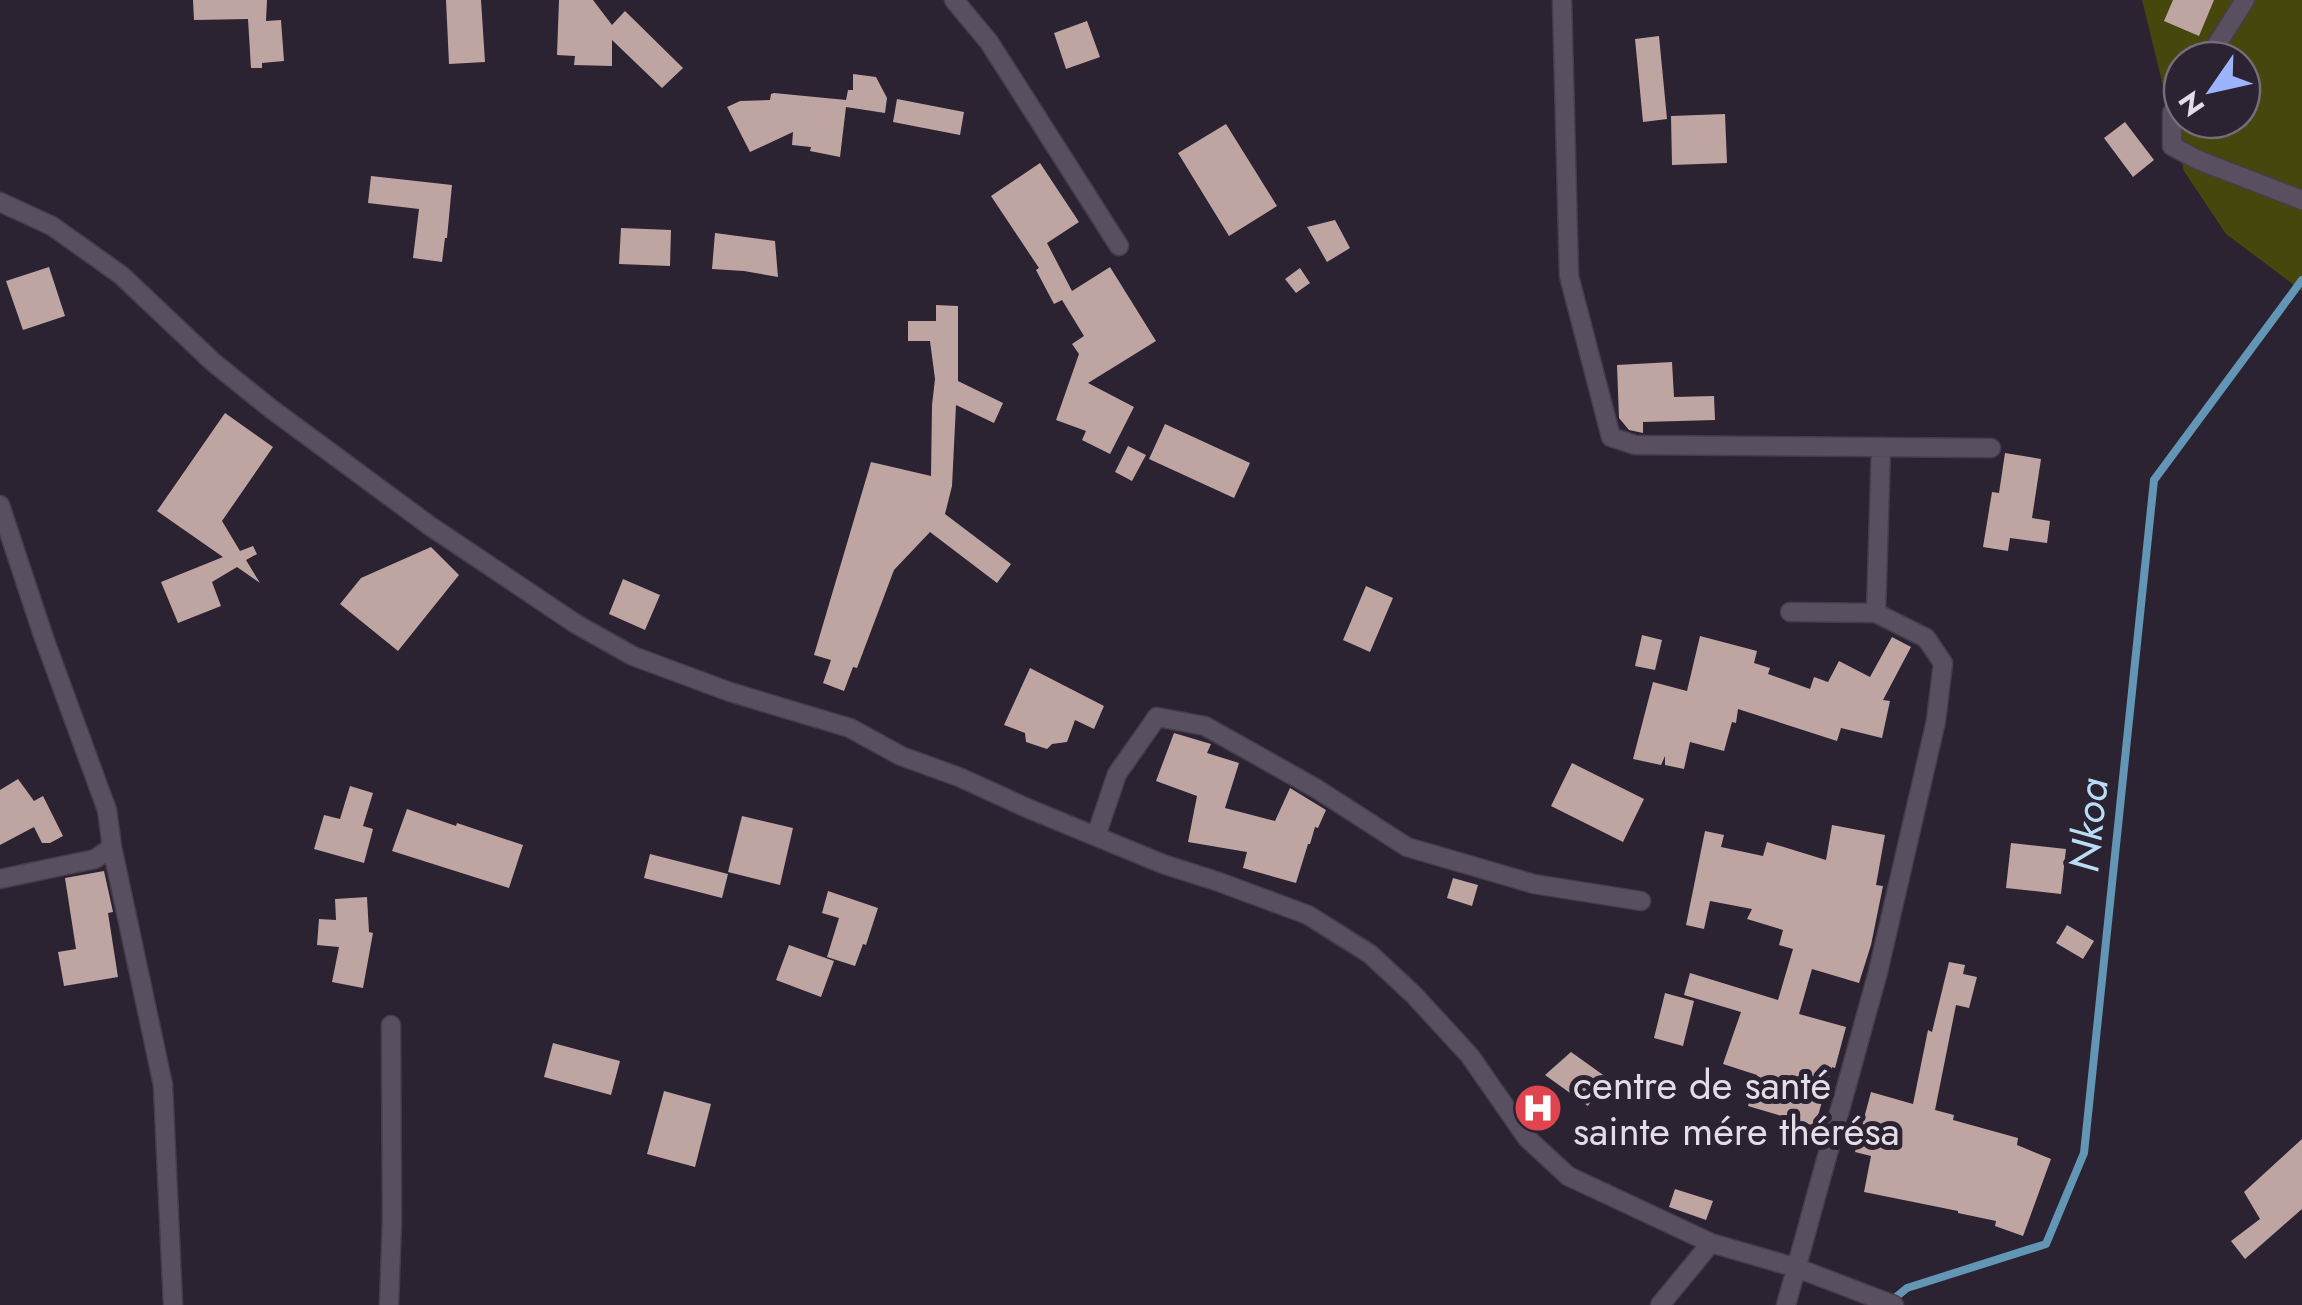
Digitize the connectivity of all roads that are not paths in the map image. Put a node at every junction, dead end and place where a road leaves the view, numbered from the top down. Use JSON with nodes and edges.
{"nodes":[{"id":1,"x":954,"y":0,"type":"edge"},
{"id":2,"x":1562,"y":0,"type":"edge"},
{"id":3,"x":2245,"y":0,"type":"edge"},
{"id":4,"x":2219,"y":40,"type":"edge"},
{"id":5,"x":2172,"y":140,"type":"edge"},
{"id":6,"x":2302,"y":200,"type":"edge"},
{"id":7,"x":0,"y":202,"type":"edge"},
{"id":8,"x":1119,"y":246,"type":"dead end"},
{"id":9,"x":1880,"y":447,"type":"junction"},
{"id":10,"x":1990,"y":448,"type":"dead end"},
{"id":11,"x":0,"y":505,"type":"edge"},
{"id":12,"x":1790,"y":612,"type":"dead end"},
{"id":13,"x":1876,"y":613,"type":"junction"},
{"id":14,"x":1096,"y":836,"type":"junction"},
{"id":15,"x":112,"y":846,"type":"junction"},
{"id":16,"x":0,"y":879,"type":"edge"},
{"id":17,"x":1641,"y":901,"type":"dead end"},
{"id":18,"x":391,"y":1025,"type":"dead end"},
{"id":19,"x":1711,"y":1243,"type":"junction"},
{"id":20,"x":1797,"y":1268,"type":"junction"},
{"id":21,"x":173,"y":1305,"type":"edge"},
{"id":22,"x":388,"y":1305,"type":"edge"},
{"id":23,"x":1660,"y":1305,"type":"edge"},
{"id":24,"x":1786,"y":1305,"type":"edge"},
{"id":25,"x":1894,"y":1305,"type":"edge"}],
"edges":[{"from":1,"to":8,"type":"street"},
{"from":2,"to":9,"type":"street"},
{"from":3,"to":4,"type":"street"},
{"from":5,"to":6,"type":"street"},
{"from":7,"to":14,"type":"street"},
{"from":9,"to":10,"type":"street"},
{"from":9,"to":13,"type":"street"},
{"from":11,"to":15,"type":"street"},
{"from":12,"to":13,"type":"street"},
{"from":13,"to":20,"type":"street"},
{"from":14,"to":17,"type":"street"},
{"from":14,"to":19,"type":"street"},
{"from":15,"to":16,"type":"street"},
{"from":15,"to":21,"type":"street"},
{"from":18,"to":22,"type":"street"},
{"from":19,"to":20,"type":"street"},
{"from":19,"to":23,"type":"street"},
{"from":20,"to":24,"type":"street"},
{"from":20,"to":25,"type":"street"}]}
